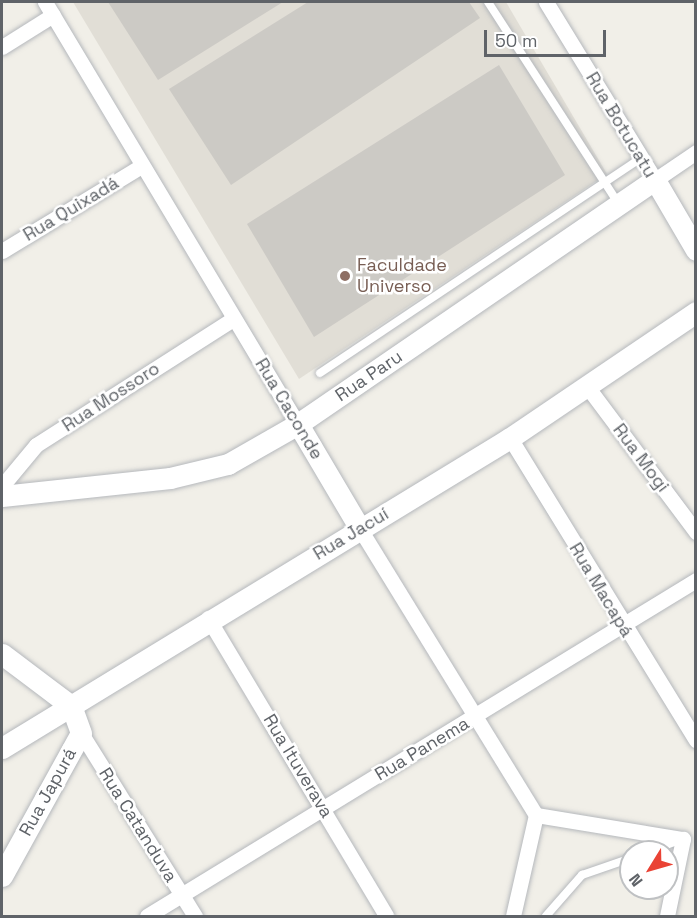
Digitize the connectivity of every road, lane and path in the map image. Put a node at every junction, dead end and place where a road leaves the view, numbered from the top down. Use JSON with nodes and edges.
{"nodes":[{"id":1,"x":489,"y":2,"type":"edge"},
{"id":2,"x":546,"y":2,"type":"edge"},
{"id":3,"x":49,"y":8,"type":"edge"},
{"id":4,"x":2,"y":47,"type":"edge"},
{"id":5,"x":696,"y":152,"type":"edge"},
{"id":6,"x":642,"y":158,"type":"junction"},
{"id":7,"x":141,"y":166,"type":"junction"},
{"id":8,"x":655,"y":180,"type":"junction"},
{"id":9,"x":606,"y":182,"type":"junction"},
{"id":10,"x":619,"y":204,"type":"junction"},
{"id":11,"x":696,"y":250,"type":"edge"},
{"id":12,"x":2,"y":252,"type":"edge"},
{"id":13,"x":696,"y":312,"type":"edge"},
{"id":14,"x":233,"y":319,"type":"junction"},
{"id":15,"x":320,"y":373,"type":"dead end"},
{"id":16,"x":586,"y":385,"type":"junction"},
{"id":17,"x":298,"y":424,"type":"junction"},
{"id":18,"x":510,"y":438,"type":"junction"},
{"id":19,"x":2,"y":486,"type":"edge"},
{"id":20,"x":2,"y":496,"type":"edge"},
{"id":21,"x":360,"y":529,"type":"junction"},
{"id":22,"x":696,"y":532,"type":"edge"},
{"id":23,"x":696,"y":579,"type":"edge"},
{"id":24,"x":208,"y":618,"type":"junction"},
{"id":25,"x":621,"y":625,"type":"junction"},
{"id":26,"x":2,"y":654,"type":"edge"},
{"id":27,"x":71,"y":706,"type":"junction"},
{"id":28,"x":477,"y":715,"type":"junction"},
{"id":29,"x":81,"y":733,"type":"junction"},
{"id":30,"x":696,"y":740,"type":"edge"},
{"id":31,"x":2,"y":748,"type":"edge"},
{"id":32,"x":324,"y":808,"type":"junction"},
{"id":33,"x":536,"y":814,"type":"junction"},
{"id":34,"x":689,"y":836,"type":"edge"},
{"id":35,"x":619,"y":862,"type":"edge"},
{"id":36,"x":2,"y":876,"type":"edge"},
{"id":37,"x":182,"y":895,"type":"junction"},
{"id":38,"x":147,"y":916,"type":"edge"},
{"id":39,"x":195,"y":916,"type":"edge"},
{"id":40,"x":386,"y":916,"type":"edge"},
{"id":41,"x":513,"y":916,"type":"edge"},
{"id":42,"x":546,"y":916,"type":"edge"},
{"id":43,"x":668,"y":916,"type":"edge"}],
"edges":[{"from":1,"to":9,"type":"lane"},
{"from":2,"to":6,"type":"street","name":"Rua Botucatu"},
{"from":3,"to":4,"type":"street"},
{"from":3,"to":7,"type":"street","name":"Rua Caconde"},
{"from":5,"to":8,"type":"street","name":"Rua Paru"},
{"from":6,"to":8,"type":"street","name":"Rua Botucatu"},
{"from":6,"to":9,"type":"lane"},
{"from":7,"to":12,"type":"street","name":"Rua Quixadá"},
{"from":7,"to":14,"type":"street","name":"Rua Caconde"},
{"from":8,"to":10,"type":"street","name":"Rua Paru"},
{"from":8,"to":11,"type":"street","name":"Rua Botucatu"},
{"from":9,"to":10,"type":"lane"},
{"from":9,"to":15,"type":"lane"},
{"from":10,"to":17,"type":"street","name":"Rua Paru"},
{"from":13,"to":16,"type":"street","name":"Rua Jacuí"},
{"from":14,"to":17,"type":"street","name":"Rua Caconde"},
{"from":14,"to":19,"type":"street","name":"Rua Mossoro"},
{"from":16,"to":18,"type":"street","name":"Rua Jacuí"},
{"from":16,"to":22,"type":"street","name":"Rua Mogi"},
{"from":17,"to":20,"type":"street","name":"Rua Paru"},
{"from":17,"to":21,"type":"street","name":"Rua Caconde"},
{"from":18,"to":21,"type":"street","name":"Rua Jacuí"},
{"from":18,"to":25,"type":"street","name":"Rua Macapá"},
{"from":21,"to":24,"type":"street","name":"Rua Jacuí"},
{"from":21,"to":28,"type":"street","name":"Rua Caconde"},
{"from":23,"to":25,"type":"street","name":"Rua Panema"},
{"from":24,"to":27,"type":"street","name":"Rua Jacuí"},
{"from":24,"to":32,"type":"street","name":"Rua Ituverava"},
{"from":25,"to":28,"type":"street","name":"Rua Panema"},
{"from":25,"to":30,"type":"street","name":"Rua Macapá"},
{"from":26,"to":27,"type":"street"},
{"from":27,"to":29,"type":"street","name":"Rua Japurá"},
{"from":27,"to":31,"type":"street","name":"Rua Jacuí"},
{"from":28,"to":32,"type":"street","name":"Rua Panema"},
{"from":28,"to":33,"type":"street","name":"Rua Caconde"},
{"from":29,"to":36,"type":"street","name":"Rua Japurá"},
{"from":29,"to":37,"type":"street","name":"Rua Catanduva"},
{"from":32,"to":37,"type":"street","name":"Rua Panema"},
{"from":32,"to":40,"type":"street","name":"Rua Ituverava"},
{"from":33,"to":34,"type":"street"},
{"from":33,"to":41,"type":"street"},
{"from":34,"to":43,"type":"street"},
{"from":35,"to":42,"type":"lane"},
{"from":37,"to":38,"type":"street","name":"Rua Panema"},
{"from":37,"to":39,"type":"street","name":"Rua Catanduva"}]}
